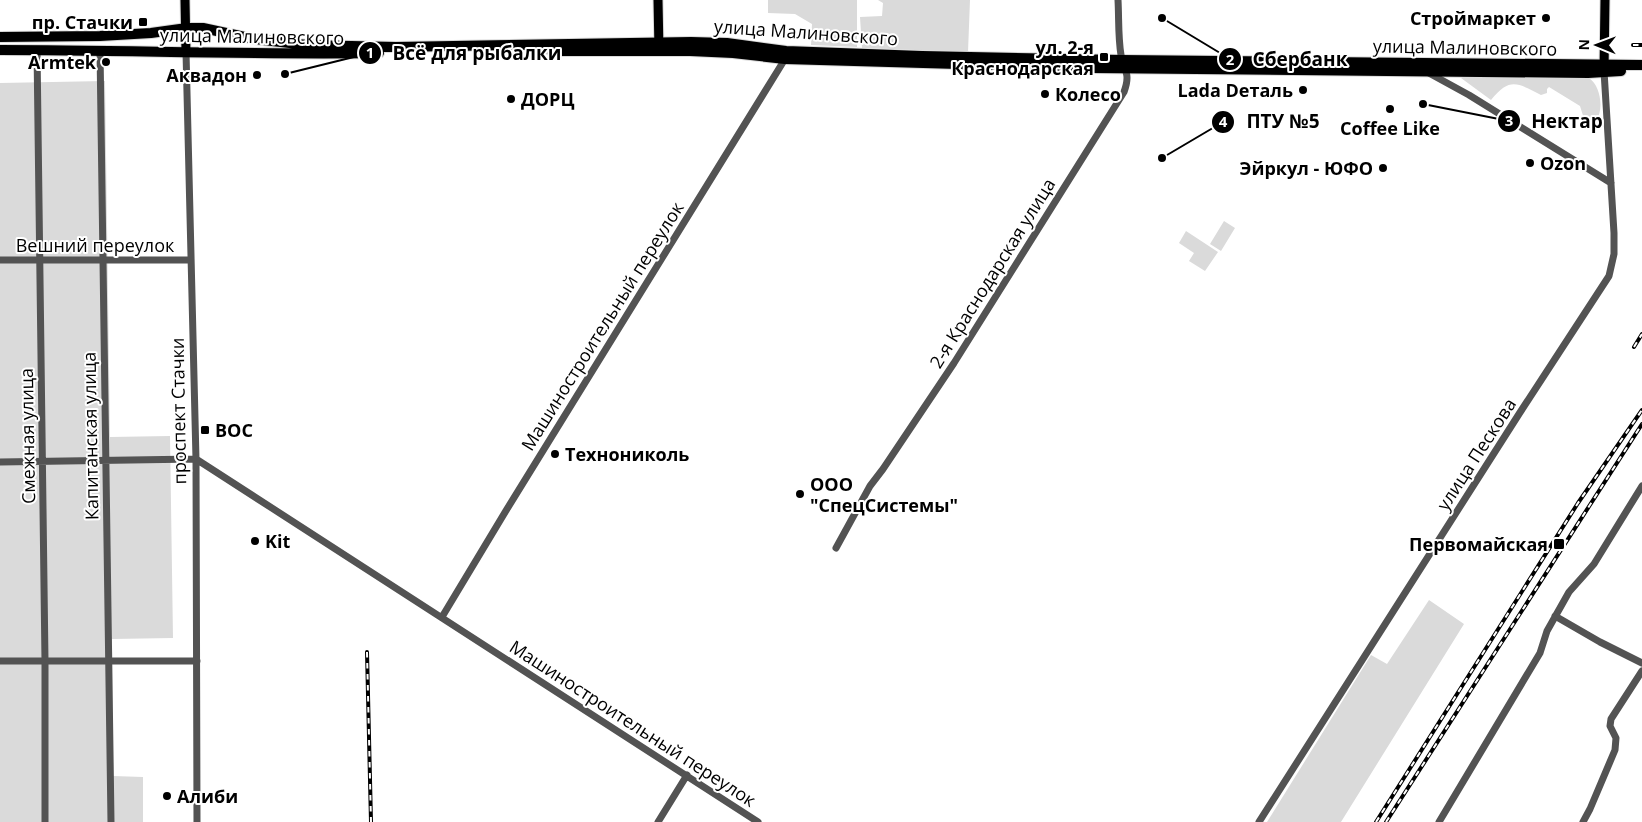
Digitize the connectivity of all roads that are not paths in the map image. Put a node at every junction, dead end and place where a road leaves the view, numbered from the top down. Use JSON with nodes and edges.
{"nodes":[{"id":1,"x":185,"y":0,"type":"edge"},
{"id":2,"x":658,"y":0,"type":"edge"},
{"id":3,"x":1118,"y":0,"type":"edge"},
{"id":4,"x":1605,"y":0,"type":"edge"},
{"id":5,"x":186,"y":28,"type":"junction"},
{"id":6,"x":0,"y":37,"type":"edge"},
{"id":7,"x":659,"y":47,"type":"junction"},
{"id":8,"x":0,"y":50,"type":"edge"},
{"id":9,"x":37,"y":50,"type":"junction"},
{"id":10,"x":100,"y":50,"type":"junction"},
{"id":11,"x":186,"y":52,"type":"junction"},
{"id":12,"x":785,"y":55,"type":"junction"},
{"id":13,"x":1124,"y":64,"type":"junction"},
{"id":14,"x":1642,"y":65,"type":"edge"},
{"id":15,"x":1604,"y":68,"type":"junction"},
{"id":16,"x":1423,"y":70,"type":"junction"},
{"id":17,"x":1642,"y":70,"type":"edge"},
{"id":18,"x":1611,"y":184,"type":"junction"},
{"id":19,"x":103,"y":259,"type":"junction"},
{"id":20,"x":0,"y":260,"type":"edge"},
{"id":21,"x":40,"y":260,"type":"junction"},
{"id":22,"x":191,"y":260,"type":"junction"},
{"id":23,"x":196,"y":459,"type":"junction"},
{"id":24,"x":106,"y":460,"type":"junction"},
{"id":25,"x":0,"y":462,"type":"edge"},
{"id":26,"x":42,"y":462,"type":"junction"},
{"id":27,"x":1642,"y":486,"type":"edge"},
{"id":28,"x":836,"y":548,"type":"dead end"},
{"id":29,"x":1555,"y":616,"type":"junction"},
{"id":30,"x":442,"y":617,"type":"junction"},
{"id":31,"x":0,"y":661,"type":"edge"},
{"id":32,"x":46,"y":661,"type":"junction"},
{"id":33,"x":108,"y":661,"type":"junction"},
{"id":34,"x":197,"y":661,"type":"junction"},
{"id":35,"x":1642,"y":664,"type":"edge"},
{"id":36,"x":1642,"y":671,"type":"edge"},
{"id":37,"x":687,"y":775,"type":"junction"},
{"id":38,"x":45,"y":822,"type":"edge"},
{"id":39,"x":110,"y":822,"type":"edge"},
{"id":40,"x":197,"y":822,"type":"edge"},
{"id":41,"x":658,"y":822,"type":"edge"},
{"id":42,"x":758,"y":822,"type":"edge"},
{"id":43,"x":1259,"y":822,"type":"edge"},
{"id":44,"x":1439,"y":822,"type":"edge"},
{"id":45,"x":1583,"y":822,"type":"edge"}],
"edges":[{"from":1,"to":5,"type":"main road","name":"проспект Стачки"},
{"from":2,"to":7,"type":"main road"},
{"from":3,"to":13,"type":"street","name":"2-я Краснодарская улица"},
{"from":4,"to":15,"type":"main road"},
{"from":5,"to":6,"type":"highway","name":"улица Малиновского"},
{"from":5,"to":7,"type":"highway","name":"улица Малиновского"},
{"from":5,"to":11,"type":"main road","name":"проспект Стачки"},
{"from":7,"to":11,"type":"highway","name":"улица Малиновского"},
{"from":7,"to":12,"type":"highway","name":"улица Малиновского"},
{"from":8,"to":9,"type":"highway","name":"улица Малиновского"},
{"from":9,"to":10,"type":"highway","name":"улица Малиновского"},
{"from":9,"to":21,"type":"street","name":"Смежная улица"},
{"from":10,"to":11,"type":"highway","name":"улица Малиновского"},
{"from":10,"to":19,"type":"street","name":"Капитанская улица"},
{"from":11,"to":22,"type":"street","name":"проспект Стачки"},
{"from":12,"to":13,"type":"highway","name":"улица Малиновского"},
{"from":12,"to":30,"type":"street","name":"Машиностроительный переулок"},
{"from":13,"to":15,"type":"highway","name":"улица Малиновского"},
{"from":13,"to":16,"type":"highway","name":"улица Малиновского"},
{"from":13,"to":28,"type":"street","name":"2-я Краснодарская улица"},
{"from":14,"to":15,"type":"highway","name":"улица Малиновского"},
{"from":15,"to":16,"type":"highway","name":"улица Малиновского"},
{"from":15,"to":17,"type":"highway","name":"улица Малиновского"},
{"from":15,"to":18,"type":"street","name":"улица Пескова"},
{"from":16,"to":18,"type":"street"},
{"from":18,"to":43,"type":"street","name":"улица Пескова"},
{"from":19,"to":21,"type":"street","name":"Вешний переулок"},
{"from":19,"to":22,"type":"street","name":"Вешний переулок"},
{"from":19,"to":24,"type":"street","name":"Капитанская улица"},
{"from":20,"to":21,"type":"street","name":"Вешний переулок"},
{"from":21,"to":26,"type":"street","name":"Смежная улица"},
{"from":22,"to":23,"type":"street","name":"проспект Стачки"},
{"from":23,"to":24,"type":"street"},
{"from":23,"to":30,"type":"street","name":"Машиностроительный переулок"},
{"from":23,"to":34,"type":"street","name":"проспект Стачки"},
{"from":24,"to":26,"type":"street"},
{"from":24,"to":33,"type":"street","name":"Капитанская улица"},
{"from":25,"to":26,"type":"street"},
{"from":26,"to":32,"type":"street","name":"Смежная улица"},
{"from":27,"to":29,"type":"street"},
{"from":29,"to":35,"type":"street"},
{"from":29,"to":44,"type":"street"},
{"from":30,"to":37,"type":"street","name":"Машиностроительный переулок"},
{"from":31,"to":32,"type":"street"},
{"from":32,"to":33,"type":"street"},
{"from":32,"to":38,"type":"street","name":"Смежная улица"},
{"from":33,"to":34,"type":"street"},
{"from":33,"to":39,"type":"street","name":"Капитанская улица"},
{"from":34,"to":40,"type":"street","name":"проспект Стачки"},
{"from":36,"to":45,"type":"street"},
{"from":37,"to":41,"type":"street"},
{"from":37,"to":42,"type":"street","name":"Машиностроительный переулок"}]}
